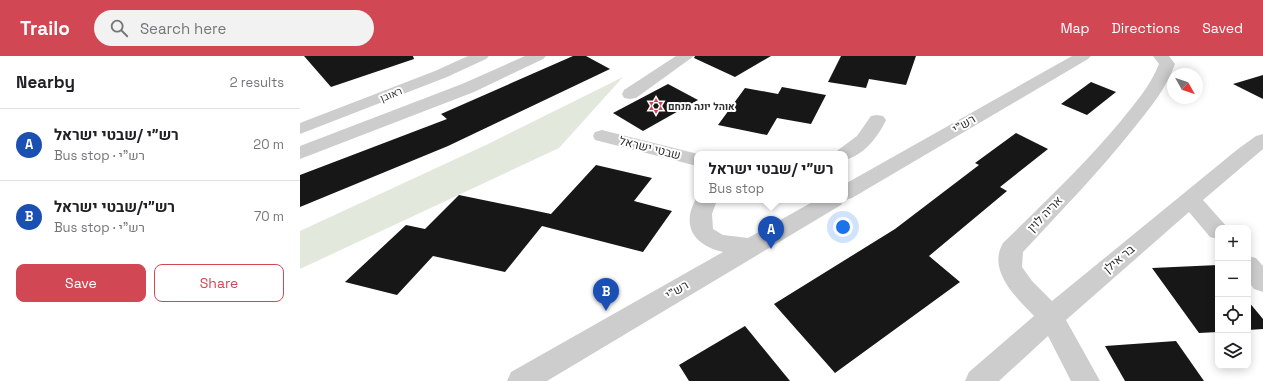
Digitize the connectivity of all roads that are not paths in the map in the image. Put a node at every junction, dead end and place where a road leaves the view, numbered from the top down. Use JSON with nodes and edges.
{"nodes":[{"id":1,"x":481,"y":56,"type":"edge"},
{"id":2,"x":538,"y":56,"type":"edge"},
{"id":3,"x":1083,"y":56,"type":"edge"},
{"id":4,"x":1161,"y":56,"type":"edge"},
{"id":5,"x":685,"y":57,"type":"edge"},
{"id":6,"x":630,"y":94,"type":"dead end"},
{"id":7,"x":878,"y":120,"type":"dead end"},
{"id":8,"x":300,"y":129,"type":"edge"},
{"id":9,"x":602,"y":136,"type":"dead end"},
{"id":10,"x":1263,"y":140,"type":"edge"},
{"id":11,"x":848,"y":152,"type":"edge"},
{"id":12,"x":300,"y":153,"type":"edge"},
{"id":13,"x":694,"y":159,"type":"edge"},
{"id":14,"x":848,"y":191,"type":"edge"},
{"id":15,"x":1190,"y":199,"type":"junction"},
{"id":16,"x":705,"y":203,"type":"edge"},
{"id":17,"x":828,"y":203,"type":"edge"},
{"id":18,"x":1215,"y":228,"type":"edge"},
{"id":19,"x":751,"y":247,"type":"junction"},
{"id":20,"x":1251,"y":268,"type":"edge"},
{"id":21,"x":1263,"y":282,"type":"edge"},
{"id":22,"x":1050,"y":316,"type":"junction"},
{"id":23,"x":521,"y":381,"type":"edge"},
{"id":24,"x":979,"y":381,"type":"edge"},
{"id":25,"x":1086,"y":381,"type":"edge"}],
"edges":[{"from":1,"to":8,"type":"street","name":"ראובן"},
{"from":2,"to":12,"type":"street"},
{"from":3,"to":14,"type":"street","name":"רש\"י"},
{"from":4,"to":22,"type":"street","name":"אריה לוין"},
{"from":5,"to":6,"type":"street"},
{"from":7,"to":11,"type":"street"},
{"from":9,"to":13,"type":"street","name":"שבטי ישראל"},
{"from":10,"to":15,"type":"street","name":"בר אילן"},
{"from":15,"to":18,"type":"street"},
{"from":15,"to":22,"type":"street","name":"בר אילן"},
{"from":16,"to":19,"type":"street"},
{"from":17,"to":19,"type":"street","name":"רש\"י"},
{"from":19,"to":23,"type":"street","name":"רש\"י"},
{"from":20,"to":21,"type":"street"},
{"from":22,"to":24,"type":"street","name":"בר אילן"},
{"from":22,"to":25,"type":"street","name":"אריה לוין"}]}
